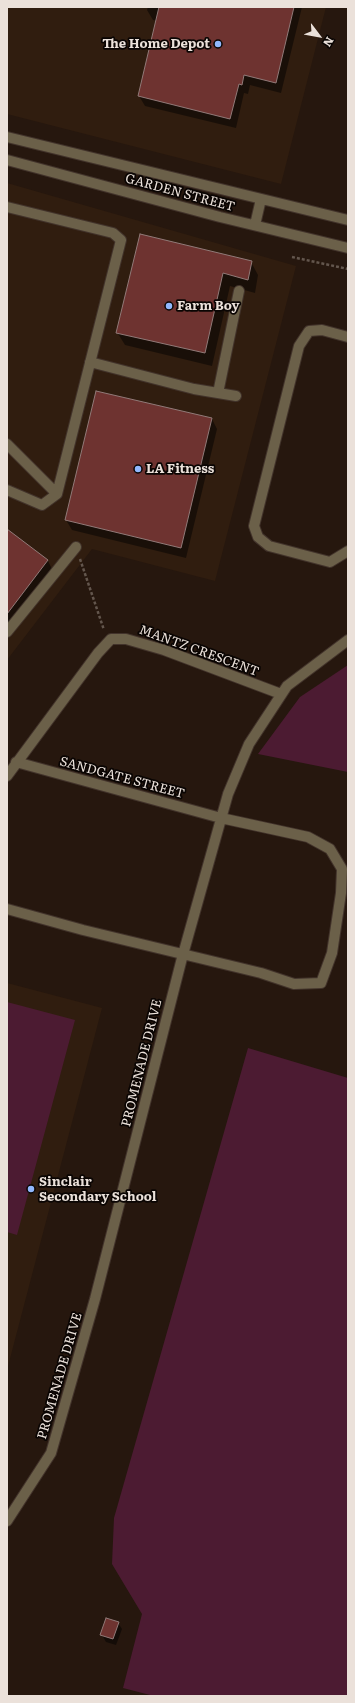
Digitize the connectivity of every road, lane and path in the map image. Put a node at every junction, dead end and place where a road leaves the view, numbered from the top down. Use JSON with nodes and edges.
{"nodes":[{"id":1,"x":7,"y":137,"type":"edge"},
{"id":2,"x":7,"y":160,"type":"edge"},
{"id":3,"x":261,"y":199,"type":"junction"},
{"id":4,"x":7,"y":207,"type":"edge"},
{"id":5,"x":348,"y":219,"type":"edge"},
{"id":6,"x":255,"y":225,"type":"junction"},
{"id":7,"x":348,"y":248,"type":"edge"},
{"id":8,"x":292,"y":257,"type":"dead end"},
{"id":9,"x":348,"y":269,"type":"edge"},
{"id":10,"x":239,"y":291,"type":"dead end"},
{"id":11,"x":348,"y":337,"type":"edge"},
{"id":12,"x":90,"y":362,"type":"junction"},
{"id":13,"x":218,"y":393,"type":"junction"},
{"id":14,"x":236,"y":396,"type":"dead end"},
{"id":15,"x":7,"y":444,"type":"edge"},
{"id":16,"x":7,"y":490,"type":"edge"},
{"id":17,"x":57,"y":494,"type":"junction"},
{"id":18,"x":76,"y":547,"type":"joint"},
{"id":19,"x":348,"y":551,"type":"edge"},
{"id":20,"x":7,"y":632,"type":"edge"},
{"id":21,"x":348,"y":640,"type":"edge"},
{"id":22,"x":108,"y":642,"type":"junction"},
{"id":23,"x":282,"y":694,"type":"junction"},
{"id":24,"x":16,"y":762,"type":"junction"},
{"id":25,"x":7,"y":776,"type":"edge"},
{"id":26,"x":221,"y":818,"type":"junction"},
{"id":27,"x":7,"y":909,"type":"edge"},
{"id":28,"x":183,"y":954,"type":"junction"},
{"id":29,"x":11,"y":1508,"type":"edge"},
{"id":30,"x":7,"y":1521,"type":"edge"}],
"edges":[{"from":1,"to":3,"type":"street","name":"GARDEN STREET"},
{"from":2,"to":6,"type":"street","name":"GARDEN STREET"},
{"from":3,"to":5,"type":"street","name":"GARDEN STREET"},
{"from":3,"to":6,"type":"street"},
{"from":4,"to":12,"type":"street"},
{"from":6,"to":7,"type":"street","name":"GARDEN STREET"},
{"from":8,"to":9,"type":"path"},
{"from":10,"to":13,"type":"street"},
{"from":11,"to":19,"type":"street"},
{"from":12,"to":13,"type":"street"},
{"from":12,"to":17,"type":"street"},
{"from":13,"to":14,"type":"street"},
{"from":15,"to":17,"type":"street"},
{"from":16,"to":17,"type":"street"},
{"from":18,"to":20,"type":"street"},
{"from":18,"to":22,"type":"path"},
{"from":21,"to":23,"type":"street","name":"PROMENADE DRIVE"},
{"from":22,"to":23,"type":"street","name":"MANTZ CRESCENT"},
{"from":22,"to":24,"type":"street"},
{"from":23,"to":26,"type":"street","name":"PROMENADE DRIVE"},
{"from":24,"to":25,"type":"street"},
{"from":24,"to":26,"type":"street","name":"SANDGATE STREET"},
{"from":26,"to":28,"type":"street","name":"PROMENADE DRIVE"},
{"from":26,"to":28,"type":"street","name":"SANDGATE STREET"},
{"from":27,"to":28,"type":"street"},
{"from":28,"to":29,"type":"street","name":"PROMENADE DRIVE"},
{"from":29,"to":30,"type":"street","name":"PROMENADE DRIVE"}]}
